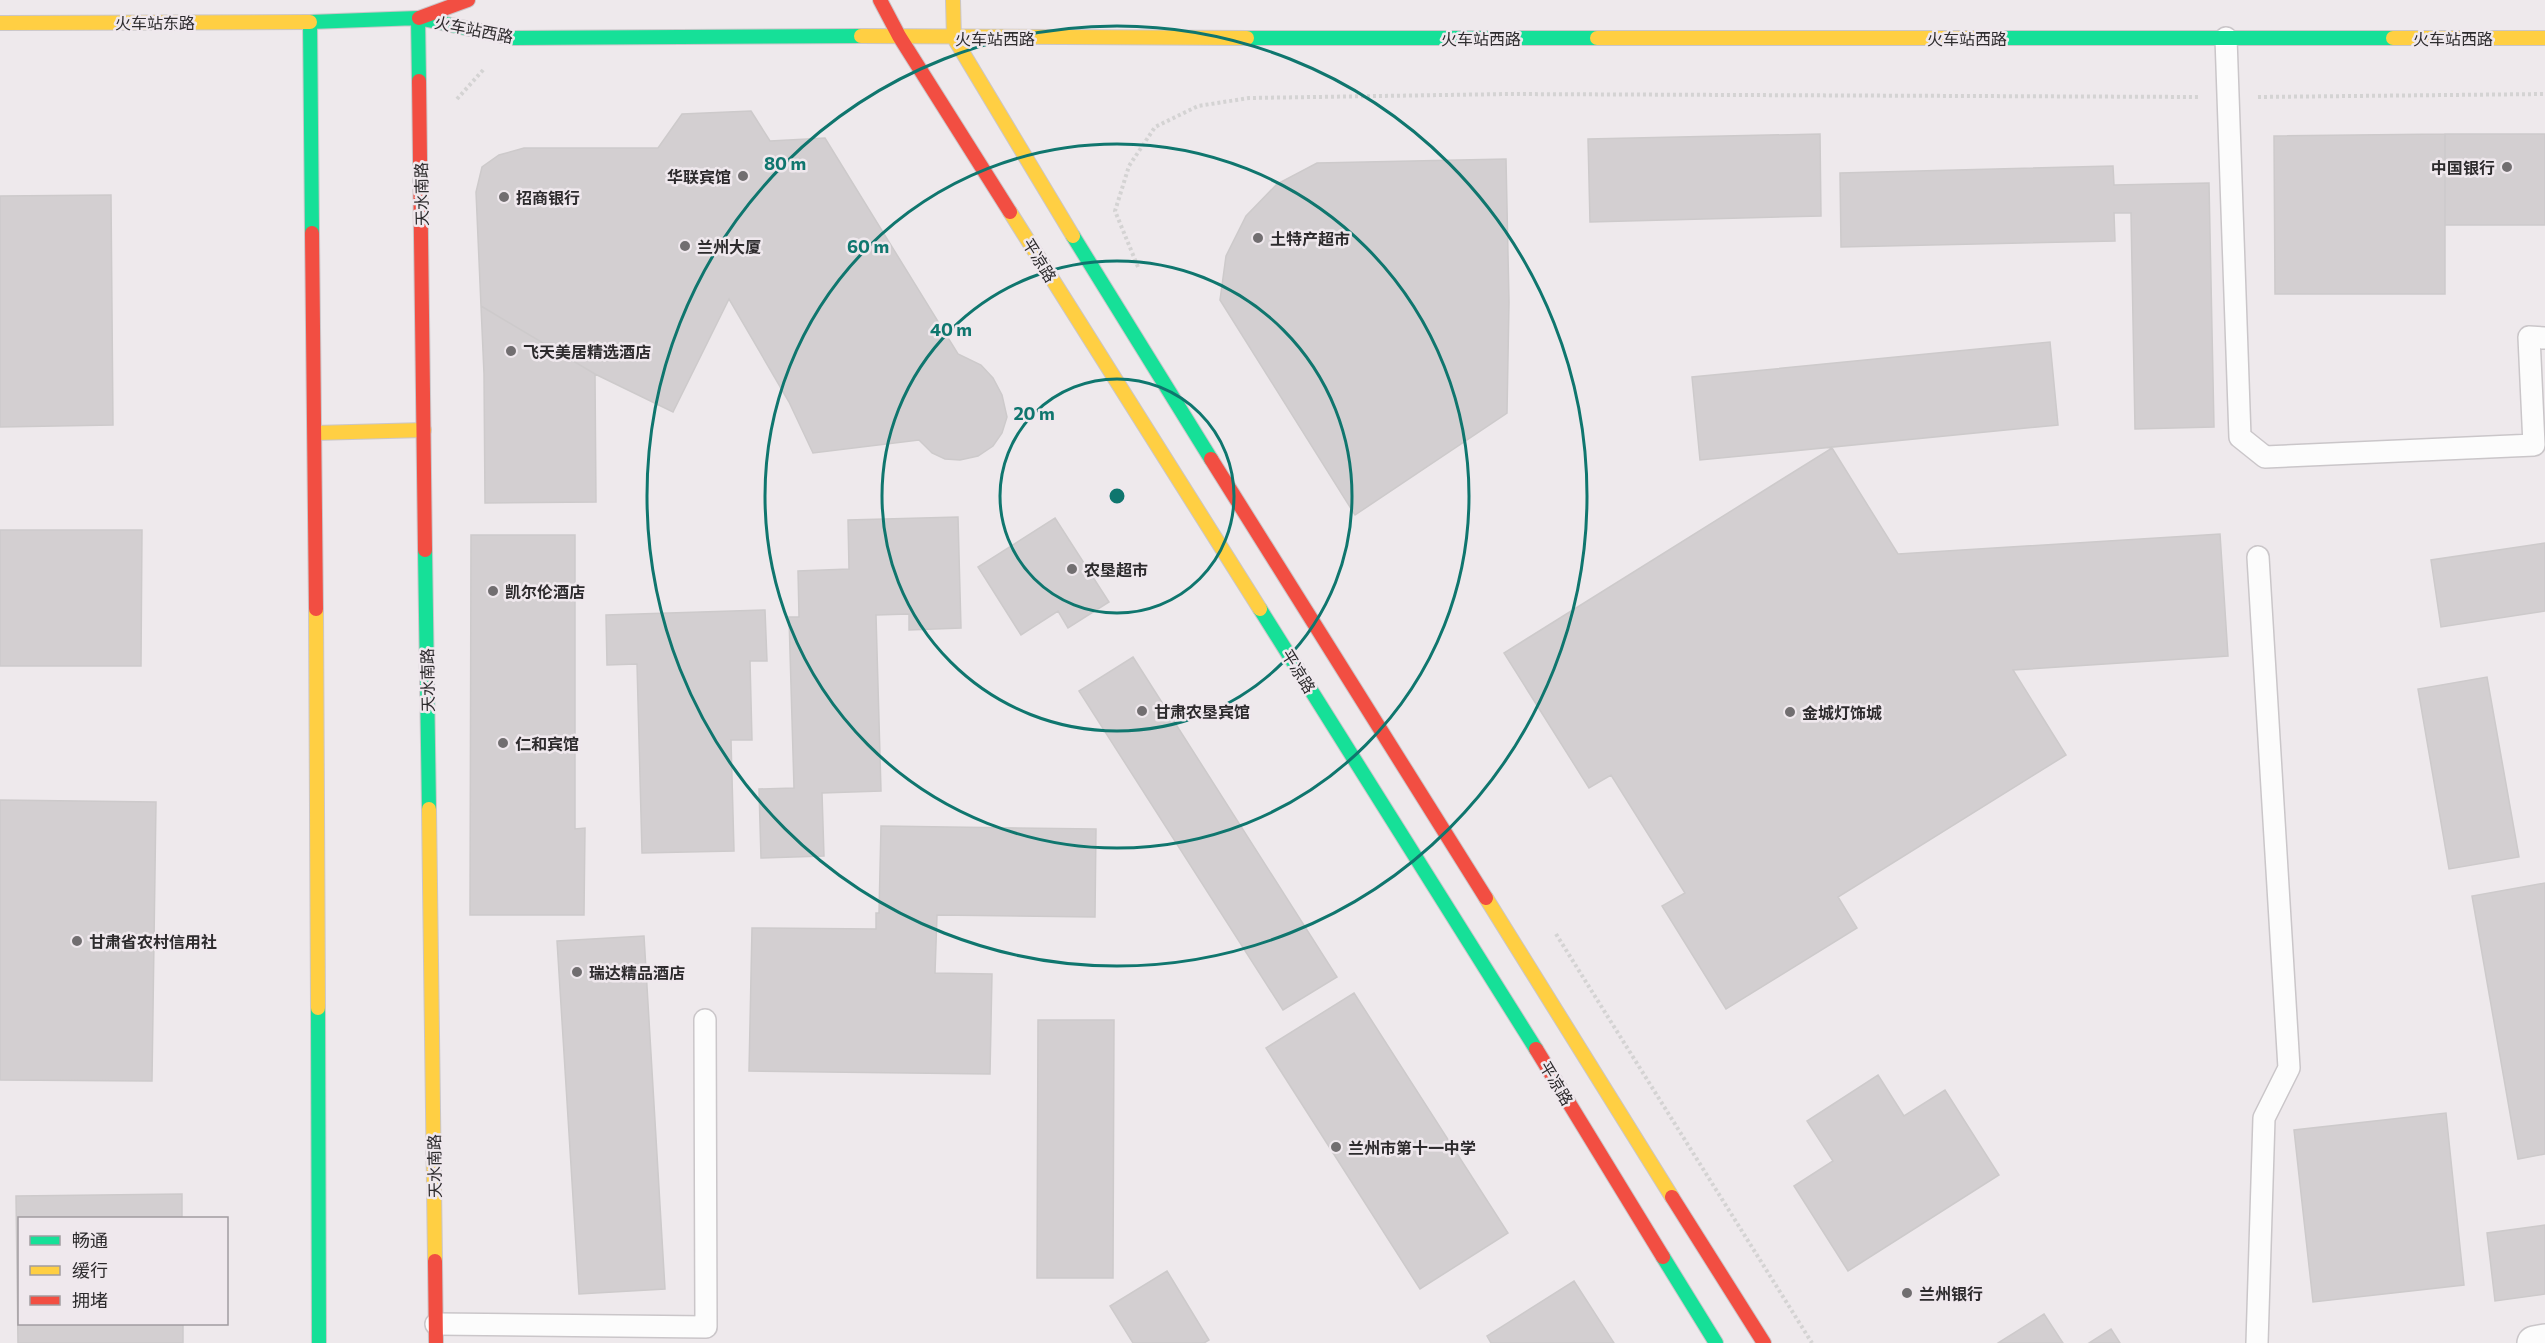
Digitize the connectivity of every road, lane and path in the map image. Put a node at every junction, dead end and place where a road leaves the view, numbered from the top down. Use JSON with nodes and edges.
{"nodes":[{"id":1,"x":468,"y":0,"type":"edge"},
{"id":2,"x":880,"y":0,"type":"edge"},
{"id":3,"x":953,"y":0,"type":"edge"},
{"id":4,"x":418,"y":18,"type":"junction"},
{"id":5,"x":310,"y":22,"type":"junction"},
{"id":6,"x":0,"y":23,"type":"edge"},
{"id":7,"x":899,"y":36,"type":"junction"},
{"id":8,"x":954,"y":38,"type":"junction"},
{"id":9,"x":2226,"y":38,"type":"junction"},
{"id":10,"x":2545,"y":38,"type":"edge"},
{"id":11,"x":2545,"y":94,"type":"edge"},
{"id":12,"x":2228,"y":97,"type":"junction"},
{"id":13,"x":1142,"y":272,"type":"dead end"},
{"id":14,"x":2545,"y":338,"type":"edge"},
{"id":15,"x":424,"y":430,"type":"junction"},
{"id":16,"x":315,"y":433,"type":"junction"},
{"id":17,"x":2258,"y":557,"type":"dead end"},
{"id":18,"x":1551,"y":928,"type":"dead end"},
{"id":19,"x":705,"y":1020,"type":"dead end"},
{"id":20,"x":436,"y":1334,"type":"edge"},
{"id":21,"x":2545,"y":1341,"type":"edge"},
{"id":22,"x":319,"y":1343,"type":"edge"},
{"id":23,"x":1716,"y":1343,"type":"edge"},
{"id":24,"x":1764,"y":1343,"type":"edge"},
{"id":25,"x":1812,"y":1343,"type":"edge"},
{"id":26,"x":2257,"y":1343,"type":"edge"},
{"id":27,"x":2534,"y":1343,"type":"edge"}],
"edges":[{"from":1,"to":4,"type":"main road","name":"火车站西路"},
{"from":2,"to":7,"type":"main road","name":"平凉路"},
{"from":3,"to":8,"type":"main road"},
{"from":4,"to":5,"type":"main road","name":"火车站西路"},
{"from":4,"to":7,"type":"main road","name":"火车站西路"},
{"from":4,"to":15,"type":"main road","name":"天水南路"},
{"from":5,"to":6,"type":"main road","name":"火车站东路"},
{"from":5,"to":16,"type":"main road"},
{"from":7,"to":8,"type":"main road","name":"火车站西路"},
{"from":7,"to":23,"type":"main road","name":"平凉路"},
{"from":8,"to":9,"type":"main road","name":"火车站西路"},
{"from":8,"to":24,"type":"main road"},
{"from":9,"to":10,"type":"main road","name":"火车站西路"},
{"from":9,"to":12,"type":"lane"},
{"from":11,"to":12,"type":"path"},
{"from":12,"to":13,"type":"path"},
{"from":12,"to":14,"type":"lane"},
{"from":15,"to":16,"type":"main road"},
{"from":15,"to":20,"type":"main road","name":"天水南路"},
{"from":16,"to":22,"type":"main road"},
{"from":17,"to":26,"type":"lane"},
{"from":18,"to":25,"type":"path"},
{"from":19,"to":20,"type":"lane"},
{"from":21,"to":27,"type":"street"}]}
